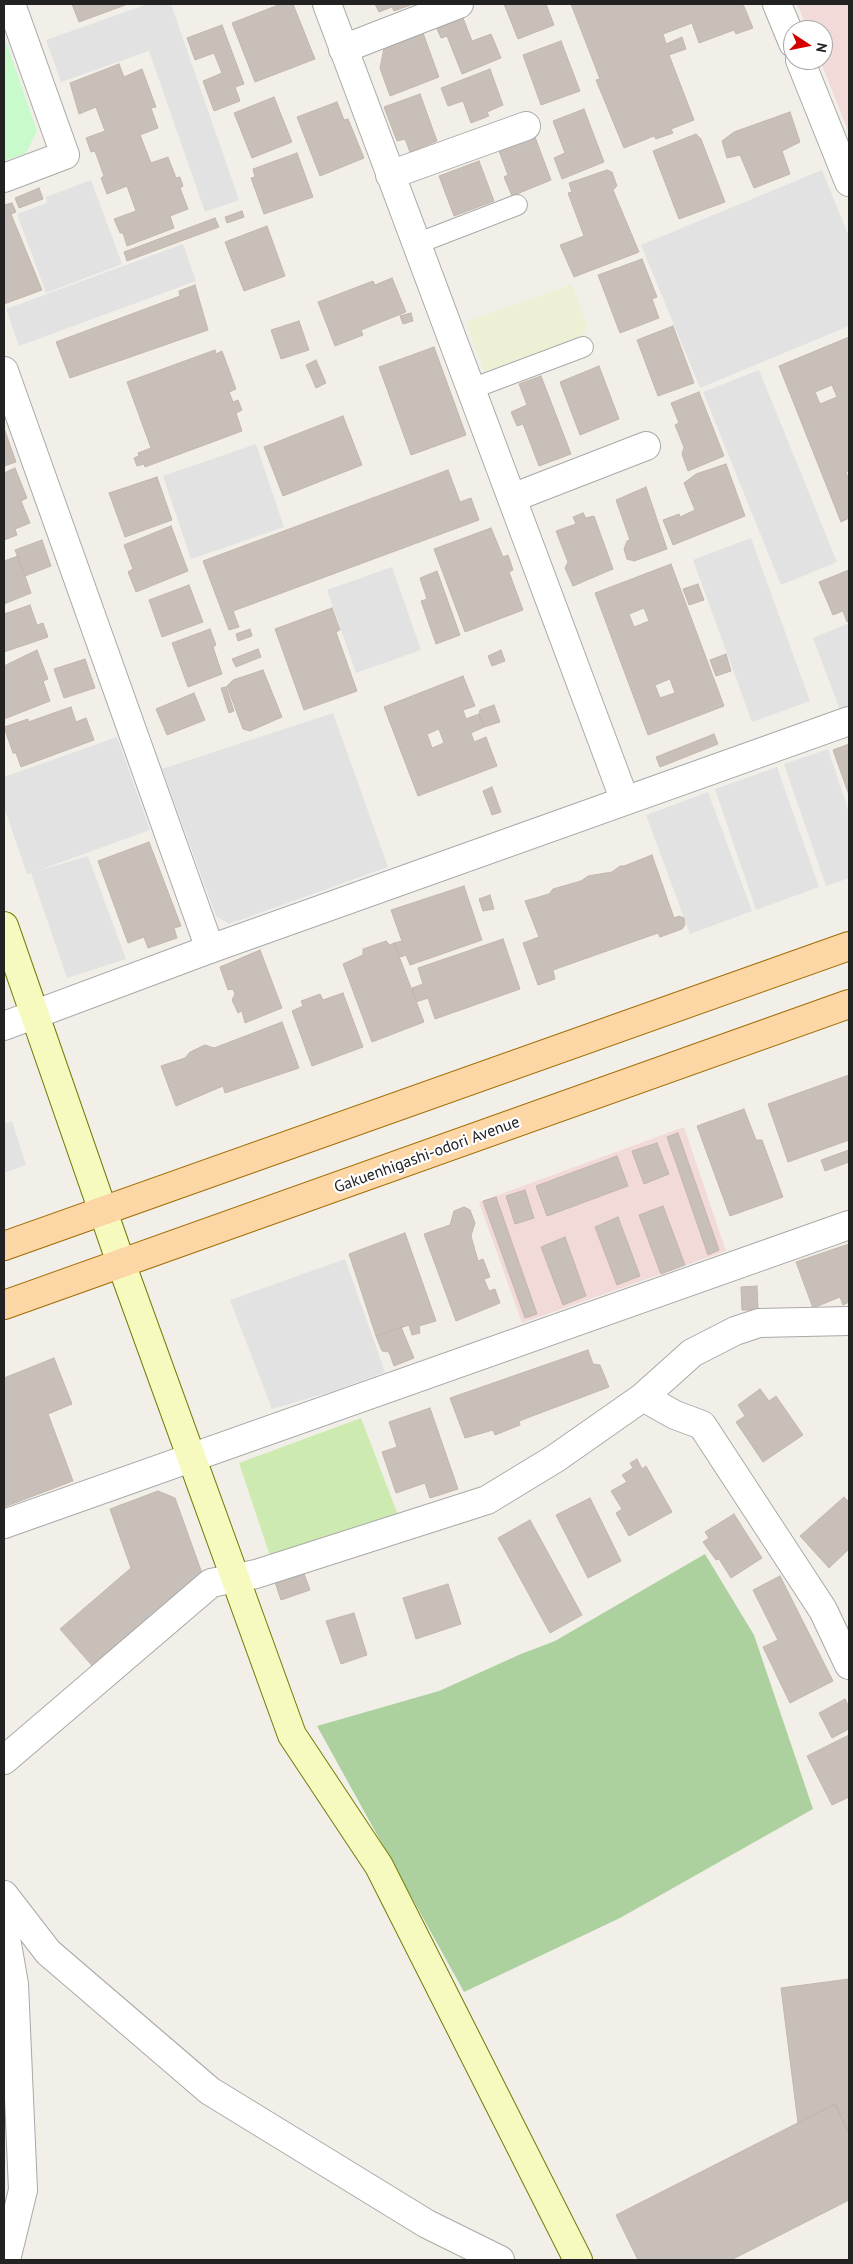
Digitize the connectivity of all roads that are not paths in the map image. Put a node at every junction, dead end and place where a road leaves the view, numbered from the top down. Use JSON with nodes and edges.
{"nodes":[{"id":1,"x":11,"y":4,"type":"edge"},
{"id":2,"x":326,"y":4,"type":"edge"},
{"id":3,"x":459,"y":4,"type":"edge"},
{"id":4,"x":777,"y":4,"type":"edge"},
{"id":5,"x":784,"y":20,"type":"edge"},
{"id":6,"x":343,"y":48,"type":"junction"},
{"id":7,"x":804,"y":70,"type":"edge"},
{"id":8,"x":526,"y":126,"type":"dead end"},
{"id":9,"x":390,"y":175,"type":"junction"},
{"id":10,"x":4,"y":178,"type":"edge"},
{"id":11,"x":849,"y":182,"type":"edge"},
{"id":12,"x":517,"y":205,"type":"dead end"},
{"id":13,"x":416,"y":244,"type":"junction"},
{"id":14,"x":583,"y":347,"type":"dead end"},
{"id":15,"x":4,"y":371,"type":"edge"},
{"id":16,"x":471,"y":389,"type":"junction"},
{"id":17,"x":646,"y":446,"type":"dead end"},
{"id":18,"x":512,"y":498,"type":"junction"},
{"id":19,"x":849,"y":721,"type":"edge"},
{"id":20,"x":626,"y":801,"type":"junction"},
{"id":21,"x":4,"y":926,"type":"edge"},
{"id":22,"x":849,"y":946,"type":"edge"},
{"id":23,"x":210,"y":949,"type":"junction"},
{"id":24,"x":849,"y":1004,"type":"edge"},
{"id":25,"x":36,"y":1015,"type":"junction"},
{"id":26,"x":4,"y":1026,"type":"edge"},
{"id":27,"x":104,"y":1211,"type":"junction"},
{"id":28,"x":849,"y":1225,"type":"edge"},
{"id":29,"x":4,"y":1246,"type":"edge"},
{"id":30,"x":121,"y":1263,"type":"junction"},
{"id":31,"x":4,"y":1305,"type":"edge"},
{"id":32,"x":849,"y":1321,"type":"edge"},
{"id":33,"x":643,"y":1397,"type":"junction"},
{"id":34,"x":191,"y":1456,"type":"junction"},
{"id":35,"x":4,"y":1524,"type":"edge"},
{"id":36,"x":235,"y":1577,"type":"junction"},
{"id":37,"x":849,"y":1665,"type":"edge"},
{"id":38,"x":4,"y":1760,"type":"edge"},
{"id":39,"x":4,"y":1895,"type":"edge"},
{"id":40,"x":4,"y":1927,"type":"edge"},
{"id":41,"x":6,"y":2260,"type":"edge"},
{"id":42,"x":500,"y":2260,"type":"edge"},
{"id":43,"x":578,"y":2260,"type":"edge"}],
"edges":[{"from":1,"to":10,"type":"street"},
{"from":2,"to":6,"type":"street"},
{"from":3,"to":6,"type":"street"},
{"from":4,"to":5,"type":"street"},
{"from":6,"to":9,"type":"street"},
{"from":7,"to":11,"type":"street"},
{"from":8,"to":9,"type":"street"},
{"from":9,"to":13,"type":"street"},
{"from":12,"to":13,"type":"lane"},
{"from":13,"to":16,"type":"street"},
{"from":14,"to":16,"type":"lane"},
{"from":15,"to":23,"type":"street"},
{"from":16,"to":18,"type":"street"},
{"from":17,"to":18,"type":"street"},
{"from":18,"to":20,"type":"street"},
{"from":19,"to":20,"type":"street"},
{"from":20,"to":23,"type":"street"},
{"from":21,"to":25,"type":"street"},
{"from":22,"to":27,"type":"main road"},
{"from":23,"to":25,"type":"street"},
{"from":24,"to":30,"type":"main road","name":"Gakuenhigashi-odori Avenue"},
{"from":25,"to":26,"type":"street"},
{"from":25,"to":27,"type":"street"},
{"from":27,"to":29,"type":"main road"},
{"from":27,"to":30,"type":"street"},
{"from":28,"to":34,"type":"street"},
{"from":30,"to":31,"type":"main road","name":"Gakuenhigashi-odori Avenue"},
{"from":30,"to":34,"type":"street"},
{"from":32,"to":33,"type":"street"},
{"from":33,"to":36,"type":"street"},
{"from":33,"to":37,"type":"street"},
{"from":34,"to":35,"type":"street"},
{"from":34,"to":36,"type":"street"},
{"from":36,"to":38,"type":"street"},
{"from":36,"to":43,"type":"street"},
{"from":39,"to":42,"type":"street"},
{"from":40,"to":41,"type":"street"}]}
